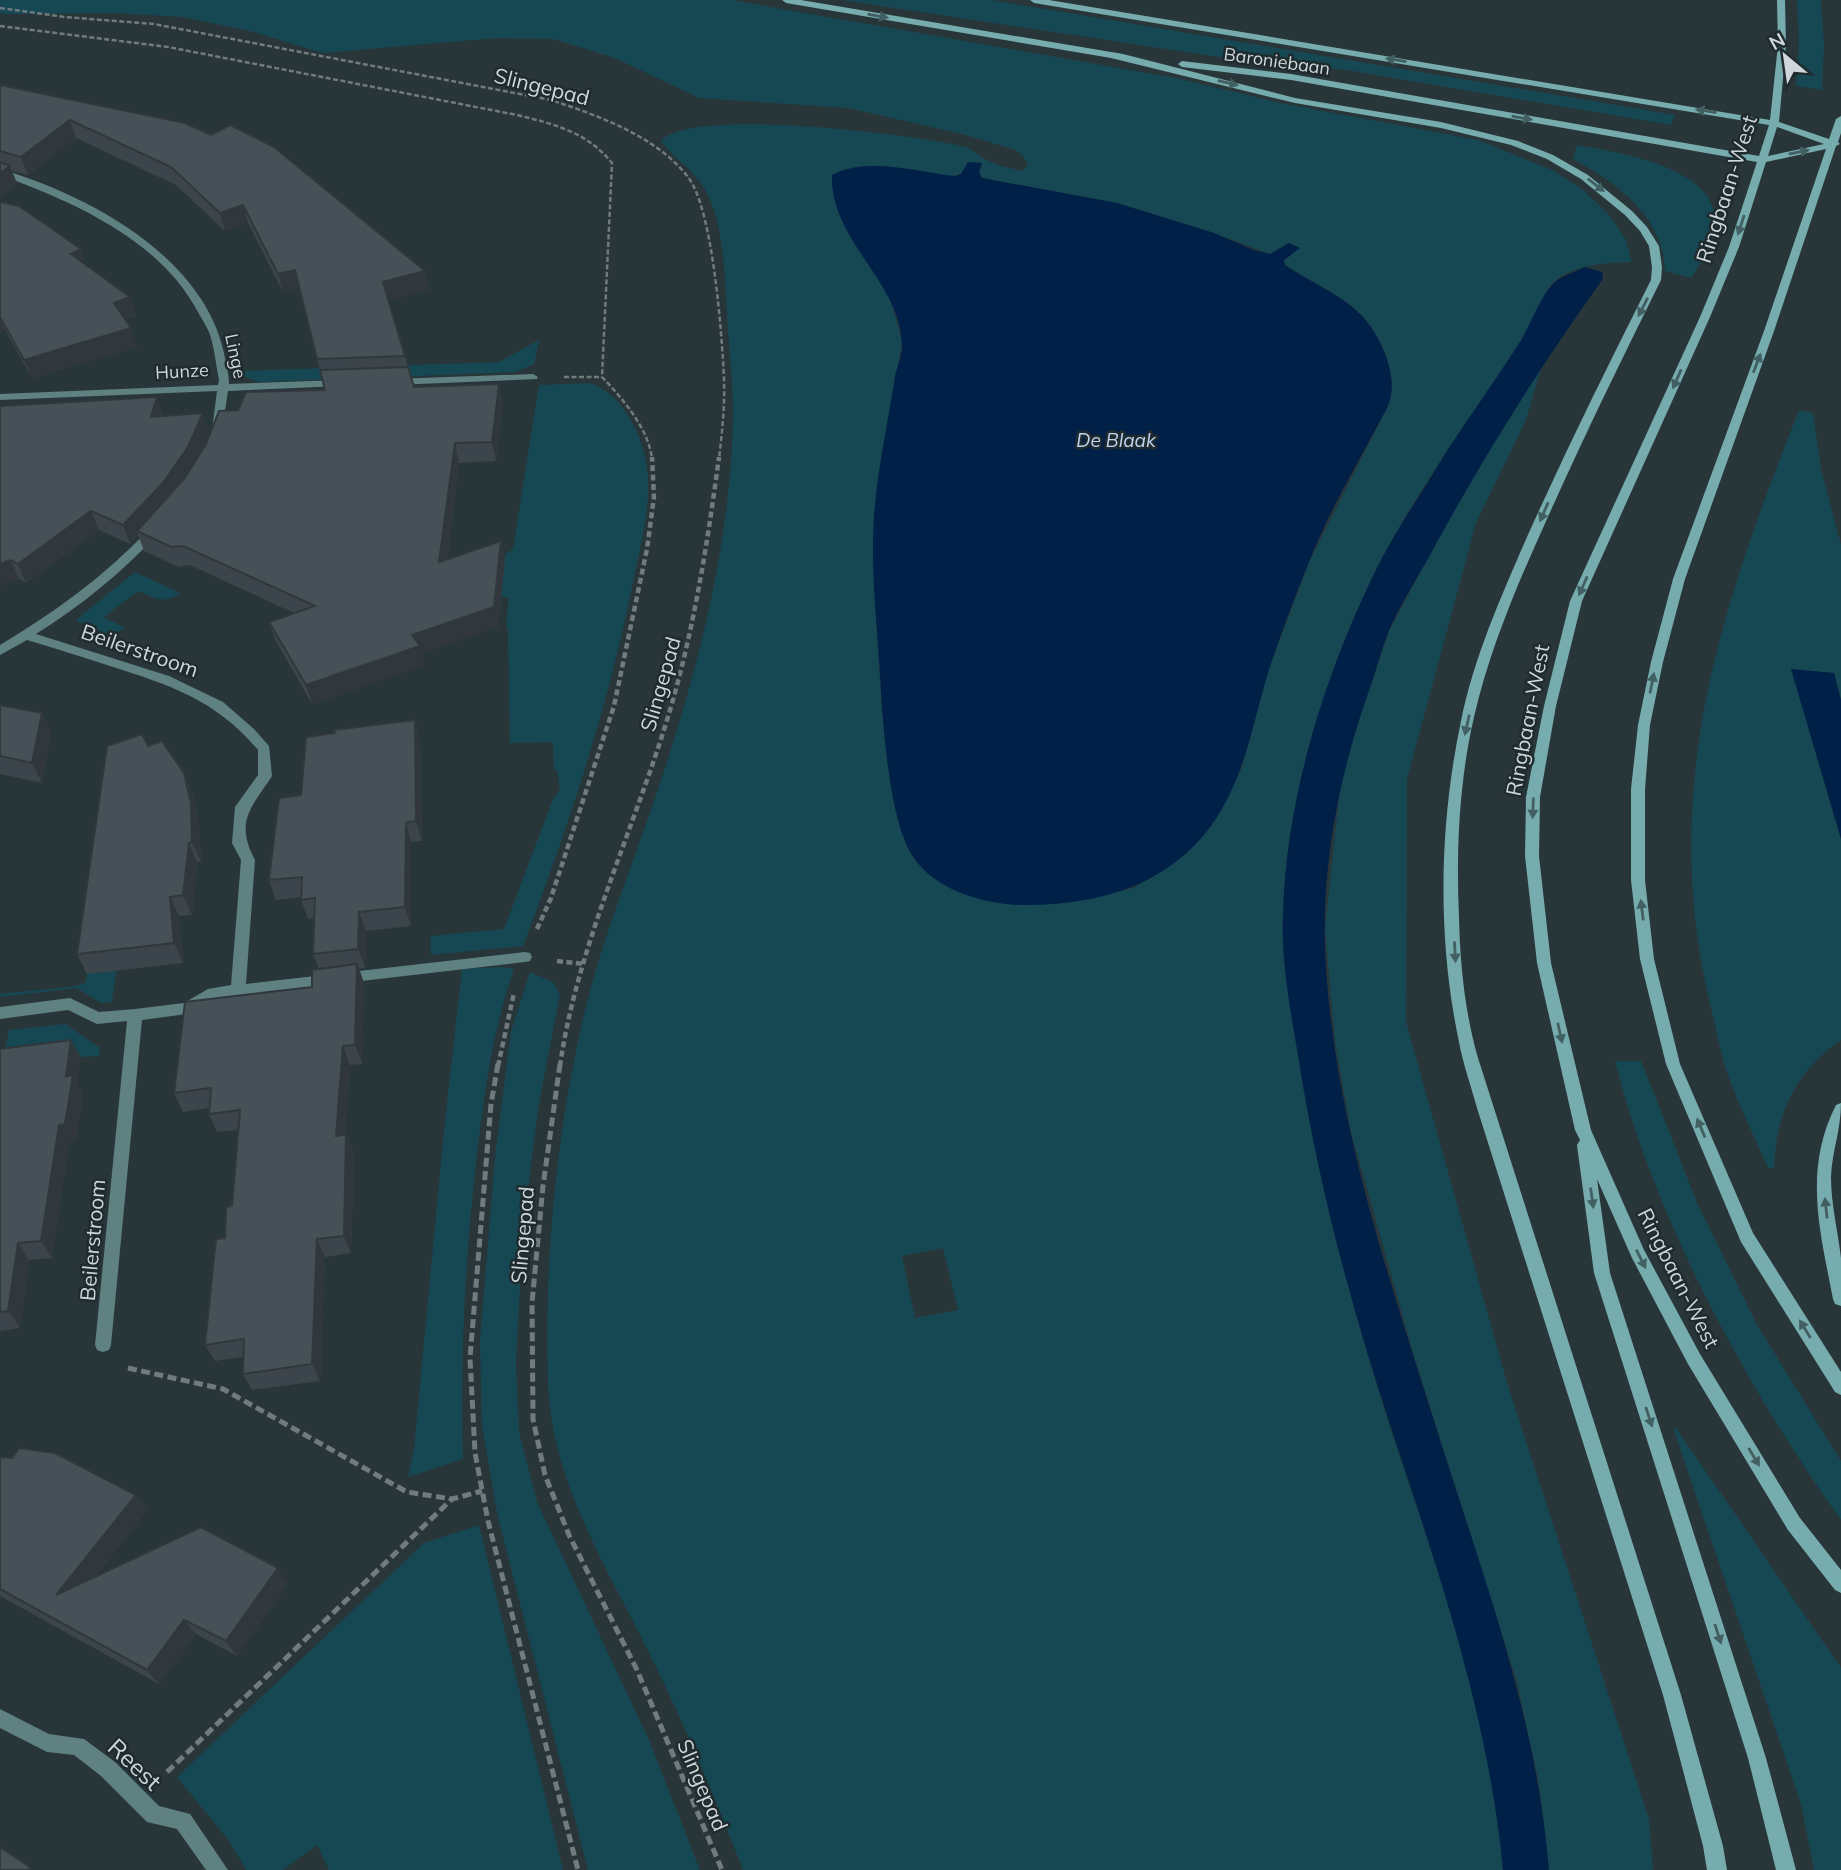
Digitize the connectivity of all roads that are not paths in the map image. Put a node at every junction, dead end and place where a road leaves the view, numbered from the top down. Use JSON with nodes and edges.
{"nodes":[{"id":1,"x":786,"y":0,"type":"edge"},
{"id":2,"x":1034,"y":0,"type":"edge"},
{"id":3,"x":1781,"y":0,"type":"edge"},
{"id":4,"x":1114,"y":56,"type":"junction"},
{"id":5,"x":1841,"y":120,"type":"edge"},
{"id":6,"x":1774,"y":123,"type":"junction"},
{"id":7,"x":1835,"y":144,"type":"junction"},
{"id":8,"x":1763,"y":160,"type":"junction"},
{"id":9,"x":1841,"y":161,"type":"edge"},
{"id":10,"x":0,"y":172,"type":"edge"},
{"id":11,"x":533,"y":377,"type":"dead end"},
{"id":12,"x":386,"y":382,"type":"edge"},
{"id":13,"x":359,"y":383,"type":"edge"},
{"id":14,"x":225,"y":386,"type":"junction"},
{"id":15,"x":0,"y":397,"type":"edge"},
{"id":16,"x":215,"y":439,"type":"edge"},
{"id":17,"x":163,"y":521,"type":"edge"},
{"id":18,"x":26,"y":635,"type":"junction"},
{"id":19,"x":0,"y":651,"type":"edge"},
{"id":20,"x":524,"y":957,"type":"road end"},
{"id":21,"x":238,"y":990,"type":"junction"},
{"id":22,"x":0,"y":1013,"type":"edge"},
{"id":23,"x":135,"y":1015,"type":"junction"},
{"id":24,"x":1841,"y":1109,"type":"edge"},
{"id":25,"x":1583,"y":1130,"type":"junction"},
{"id":26,"x":1841,"y":1299,"type":"edge"},
{"id":27,"x":103,"y":1345,"type":"road end"},
{"id":28,"x":1841,"y":1387,"type":"edge"},
{"id":29,"x":1841,"y":1584,"type":"edge"},
{"id":30,"x":0,"y":1718,"type":"edge"},
{"id":31,"x":218,"y":1870,"type":"edge"},
{"id":32,"x":1717,"y":1870,"type":"edge"},
{"id":33,"x":1786,"y":1870,"type":"edge"}],
"edges":[{"from":1,"to":4,"type":"main road","name":"Baroniebaan","one_way":true},
{"from":6,"to":2,"type":"main road","name":"Baroniebaan","one_way":true},
{"from":3,"to":6,"type":"main road","name":"Ringbaan-West"},
{"from":4,"to":8,"type":"main road","name":"Baroniebaan","one_way":true},
{"from":4,"to":32,"type":"main road","one_way":true},
{"from":5,"to":7,"type":"main road"},
{"from":6,"to":7,"type":"main road","name":"Baroniebaan"},
{"from":6,"to":8,"type":"main road","name":"Ringbaan-West"},
{"from":8,"to":7,"type":"main road","one_way":true},
{"from":7,"to":9,"type":"main road"},
{"from":28,"to":7,"type":"main road","one_way":true},
{"from":8,"to":25,"type":"main road","name":"Ringbaan-West","one_way":true},
{"from":10,"to":14,"type":"street","name":"Linge"},
{"from":11,"to":12,"type":"street"},
{"from":13,"to":14,"type":"street","name":"Hunze"},
{"from":14,"to":15,"type":"street","name":"Hunze"},
{"from":14,"to":16,"type":"street","name":"Linge"},
{"from":17,"to":18,"type":"street"},
{"from":18,"to":19,"type":"street"},
{"from":18,"to":21,"type":"street","name":"Beilerstroom"},
{"from":20,"to":21,"type":"street"},
{"from":21,"to":23,"type":"street"},
{"from":22,"to":23,"type":"street"},
{"from":23,"to":27,"type":"street","name":"Beilerstroom"},
{"from":26,"to":24,"type":"main road","one_way":true},
{"from":25,"to":29,"type":"main road","name":"Ringbaan-West","one_way":true},
{"from":25,"to":33,"type":"main road","one_way":true},
{"from":30,"to":31,"type":"street","name":"Reest"}]}
